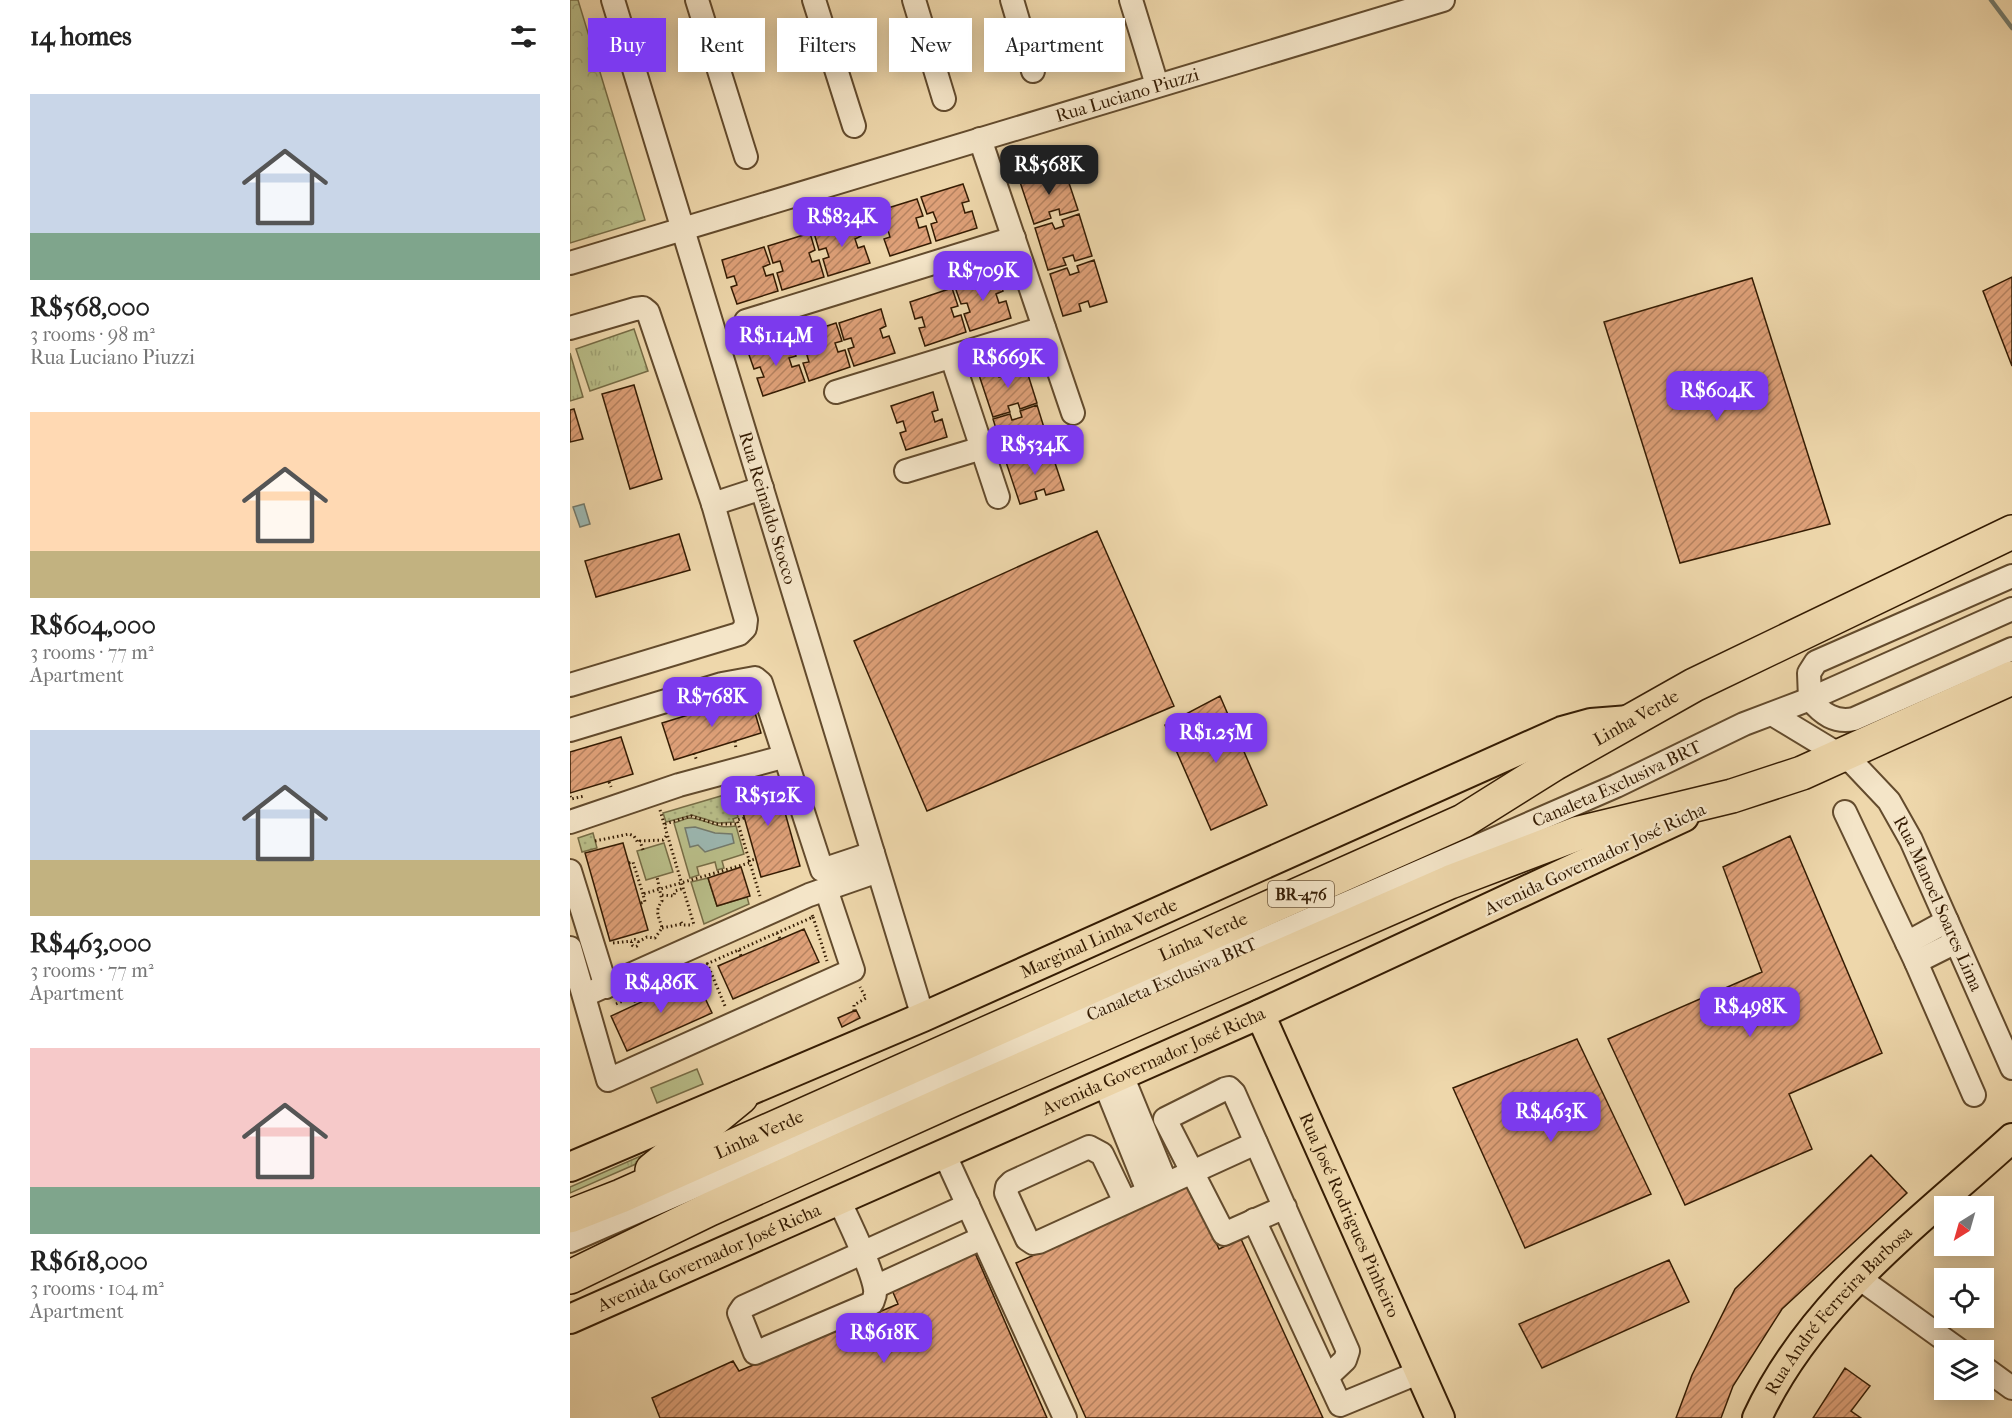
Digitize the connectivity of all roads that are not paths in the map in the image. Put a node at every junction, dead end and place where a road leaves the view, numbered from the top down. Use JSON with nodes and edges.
{"nodes":[{"id":1,"x":613,"y":0,"type":"edge"},
{"id":2,"x":697,"y":0,"type":"edge"},
{"id":3,"x":814,"y":0,"type":"edge"},
{"id":4,"x":915,"y":0,"type":"edge"},
{"id":5,"x":1012,"y":0,"type":"edge"},
{"id":6,"x":1131,"y":0,"type":"edge"},
{"id":7,"x":1443,"y":0,"type":"edge"},
{"id":8,"x":1017,"y":18,"type":"edge"},
{"id":9,"x":1157,"y":86,"type":"junction"},
{"id":10,"x":944,"y":99,"type":"dead end"},
{"id":11,"x":854,"y":126,"type":"dead end"},
{"id":12,"x":980,"y":139,"type":"junction"},
{"id":13,"x":746,"y":157,"type":"dead end"},
{"id":14,"x":683,"y":229,"type":"junction"},
{"id":15,"x":1014,"y":238,"type":"junction"},
{"id":16,"x":570,"y":263,"type":"edge"},
{"id":17,"x":746,"y":321,"type":"dead end"},
{"id":18,"x":570,"y":328,"type":"edge"},
{"id":19,"x":1044,"y":328,"type":"junction"},
{"id":20,"x":952,"y":358,"type":"junction"},
{"id":21,"x":836,"y":392,"type":"dead end"},
{"id":22,"x":1073,"y":413,"type":"dead end"},
{"id":23,"x":982,"y":448,"type":"junction"},
{"id":24,"x":906,"y":471,"type":"dead end"},
{"id":25,"x":762,"y":488,"type":"junction"},
{"id":26,"x":998,"y":497,"type":"dead end"},
{"id":27,"x":712,"y":504,"type":"junction"},
{"id":28,"x":2012,"y":532,"type":"edge"},
{"id":29,"x":2012,"y":576,"type":"edge"},
{"id":30,"x":2012,"y":609,"type":"edge"},
{"id":31,"x":2012,"y":648,"type":"edge"},
{"id":32,"x":2012,"y":678,"type":"edge"},
{"id":33,"x":570,"y":685,"type":"edge"},
{"id":34,"x":1810,"y":699,"type":"junction"},
{"id":35,"x":1772,"y":714,"type":"junction"},
{"id":36,"x":1629,"y":720,"type":"junction"},
{"id":37,"x":570,"y":730,"type":"edge"},
{"id":38,"x":1842,"y":755,"type":"junction"},
{"id":39,"x":783,"y":757,"type":"junction"},
{"id":40,"x":1732,"y":796,"type":"junction"},
{"id":41,"x":1845,"y":812,"type":"dead end"},
{"id":42,"x":570,"y":822,"type":"edge"},
{"id":43,"x":875,"y":862,"type":"junction"},
{"id":44,"x":570,"y":871,"type":"edge"},
{"id":45,"x":826,"y":889,"type":"junction"},
{"id":46,"x":1947,"y":921,"type":"junction"},
{"id":47,"x":1956,"y":942,"type":"junction"},
{"id":48,"x":570,"y":948,"type":"edge"},
{"id":49,"x":1912,"y":952,"type":"junction"},
{"id":50,"x":595,"y":991,"type":"junction"},
{"id":51,"x":1260,"y":1014,"type":"junction"},
{"id":52,"x":923,"y":1017,"type":"junction"},
{"id":53,"x":2012,"y":1068,"type":"edge"},
{"id":54,"x":1113,"y":1078,"type":"junction"},
{"id":55,"x":1974,"y":1095,"type":"dead end"},
{"id":56,"x":741,"y":1097,"type":"junction"},
{"id":57,"x":2012,"y":1138,"type":"edge"},
{"id":58,"x":1256,"y":1143,"type":"junction"},
{"id":59,"x":944,"y":1153,"type":"junction"},
{"id":60,"x":570,"y":1167,"type":"edge"},
{"id":61,"x":1192,"y":1173,"type":"junction"},
{"id":62,"x":1157,"y":1187,"type":"junction"},
{"id":63,"x":621,"y":1196,"type":"junction"},
{"id":64,"x":839,"y":1200,"type":"junction"},
{"id":65,"x":1125,"y":1202,"type":"junction"},
{"id":66,"x":968,"y":1205,"type":"junction"},
{"id":67,"x":1285,"y":1207,"type":"junction"},
{"id":68,"x":570,"y":1216,"type":"edge"},
{"id":69,"x":1254,"y":1220,"type":"junction"},
{"id":70,"x":982,"y":1238,"type":"junction"},
{"id":71,"x":570,"y":1241,"type":"edge"},
{"id":72,"x":862,"y":1254,"type":"junction"},
{"id":73,"x":570,"y":1277,"type":"edge"},
{"id":74,"x":1858,"y":1278,"type":"junction"},
{"id":75,"x":875,"y":1287,"type":"junction"},
{"id":76,"x":570,"y":1319,"type":"edge"},
{"id":77,"x":1945,"y":1340,"type":"edge"},
{"id":78,"x":1420,"y":1372,"type":"junction"},
{"id":79,"x":1994,"y":1375,"type":"edge"},
{"id":80,"x":1327,"y":1377,"type":"junction"},
{"id":81,"x":2012,"y":1388,"type":"edge"},
{"id":82,"x":1065,"y":1418,"type":"edge"},
{"id":83,"x":1440,"y":1418,"type":"edge"},
{"id":84,"x":1757,"y":1418,"type":"edge"}],
"edges":[{"from":1,"to":14,"type":"street","name":"Rua Reinaldo Stocco"},
{"from":2,"to":13,"type":"street"},
{"from":3,"to":11,"type":"street"},
{"from":4,"to":10,"type":"street"},
{"from":5,"to":8,"type":"street"},
{"from":6,"to":9,"type":"street"},
{"from":7,"to":9,"type":"street","name":"Rua Luciano Piuzzi"},
{"from":9,"to":12,"type":"street","name":"Rua Luciano Piuzzi"},
{"from":12,"to":14,"type":"street","name":"Rua Luciano Piuzzi"},
{"from":12,"to":15,"type":"street"},
{"from":14,"to":16,"type":"street","name":"Rua Luciano Piuzzi"},
{"from":14,"to":25,"type":"street","name":"Rua Reinaldo Stocco"},
{"from":15,"to":17,"type":"street"},
{"from":15,"to":19,"type":"street"},
{"from":18,"to":27,"type":"street"},
{"from":19,"to":20,"type":"street"},
{"from":19,"to":22,"type":"street"},
{"from":20,"to":21,"type":"street"},
{"from":20,"to":23,"type":"street"},
{"from":23,"to":24,"type":"street"},
{"from":23,"to":26,"type":"street"},
{"from":25,"to":27,"type":"street"},
{"from":25,"to":43,"type":"street","name":"Rua Reinaldo Stocco"},
{"from":27,"to":33,"type":"street"},
{"from":28,"to":36,"type":"highway","name":"Linha Verde","number":"BR-476"},
{"from":29,"to":34,"type":"street"},
{"from":30,"to":34,"type":"street","name":"Canaleta Exclusiva BRT"},
{"from":31,"to":34,"type":"street"},
{"from":32,"to":38,"type":"highway","number":"BR-476"},
{"from":34,"to":35,"type":"street","name":"Canaleta Exclusiva BRT"},
{"from":35,"to":38,"type":"street"},
{"from":35,"to":71,"type":"street","name":"Canaleta Exclusiva BRT"},
{"from":36,"to":52,"type":"main road","name":"Marginal Linha Verde"},
{"from":36,"to":63,"type":"highway","name":"Linha Verde","number":"BR-476"},
{"from":37,"to":39,"type":"street"},
{"from":38,"to":40,"type":"highway","number":"BR-476"},
{"from":38,"to":46,"type":"street","name":"Rua Manoel Soares Lima"},
{"from":39,"to":42,"type":"street"},
{"from":39,"to":43,"type":"street"},
{"from":40,"to":51,"type":"main road","name":"Avenida Governador José Richa"},
{"from":40,"to":73,"type":"highway","number":"BR-476"},
{"from":41,"to":49,"type":"street"},
{"from":43,"to":45,"type":"street"},
{"from":43,"to":52,"type":"street","name":"Rua Reinaldo Stocco"},
{"from":44,"to":50,"type":"street"},
{"from":45,"to":50,"type":"street"},
{"from":45,"to":50,"type":"street"},
{"from":46,"to":47,"type":"street","name":"Rua Manoel Soares Lima"},
{"from":46,"to":49,"type":"street"},
{"from":47,"to":49,"type":"street"},
{"from":47,"to":53,"type":"street","name":"Rua Manoel Soares Lima"},
{"from":48,"to":50,"type":"street"},
{"from":49,"to":55,"type":"street"},
{"from":51,"to":54,"type":"main road","name":"Avenida Governador José Richa"},
{"from":51,"to":78,"type":"main road","name":"Rua José Rodrigues Pinheiro"},
{"from":52,"to":56,"type":"main road","name":"Marginal Linha Verde"},
{"from":54,"to":59,"type":"main road","name":"Avenida Governador José Richa"},
{"from":54,"to":62,"type":"street"},
{"from":56,"to":60,"type":"main road","name":"Marginal Linha Verde"},
{"from":56,"to":63,"type":"highway"},
{"from":57,"to":74,"type":"main road","name":"Rua André Ferreira Barbosa"},
{"from":58,"to":61,"type":"street"},
{"from":58,"to":61,"type":"street"},
{"from":58,"to":67,"type":"street"},
{"from":59,"to":64,"type":"main road","name":"Avenida Governador José Richa"},
{"from":59,"to":66,"type":"street"},
{"from":61,"to":62,"type":"street"},
{"from":61,"to":69,"type":"street"},
{"from":62,"to":65,"type":"street"},
{"from":63,"to":68,"type":"highway","name":"Linha Verde","number":"BR-476"},
{"from":64,"to":72,"type":"street"},
{"from":64,"to":76,"type":"main road","name":"Avenida Governador José Richa"},
{"from":65,"to":65,"type":"street"},
{"from":66,"to":70,"type":"street"},
{"from":66,"to":72,"type":"street"},
{"from":67,"to":69,"type":"street"},
{"from":67,"to":80,"type":"street"},
{"from":69,"to":80,"type":"street"},
{"from":70,"to":75,"type":"street"},
{"from":70,"to":82,"type":"street"},
{"from":72,"to":75,"type":"street"},
{"from":72,"to":75,"type":"street"},
{"from":74,"to":77,"type":"street"},
{"from":74,"to":84,"type":"main road","name":"Rua André Ferreira Barbosa"},
{"from":78,"to":80,"type":"street"},
{"from":78,"to":83,"type":"main road","name":"Rua José Rodrigues Pinheiro"},
{"from":79,"to":81,"type":"street"}]}
